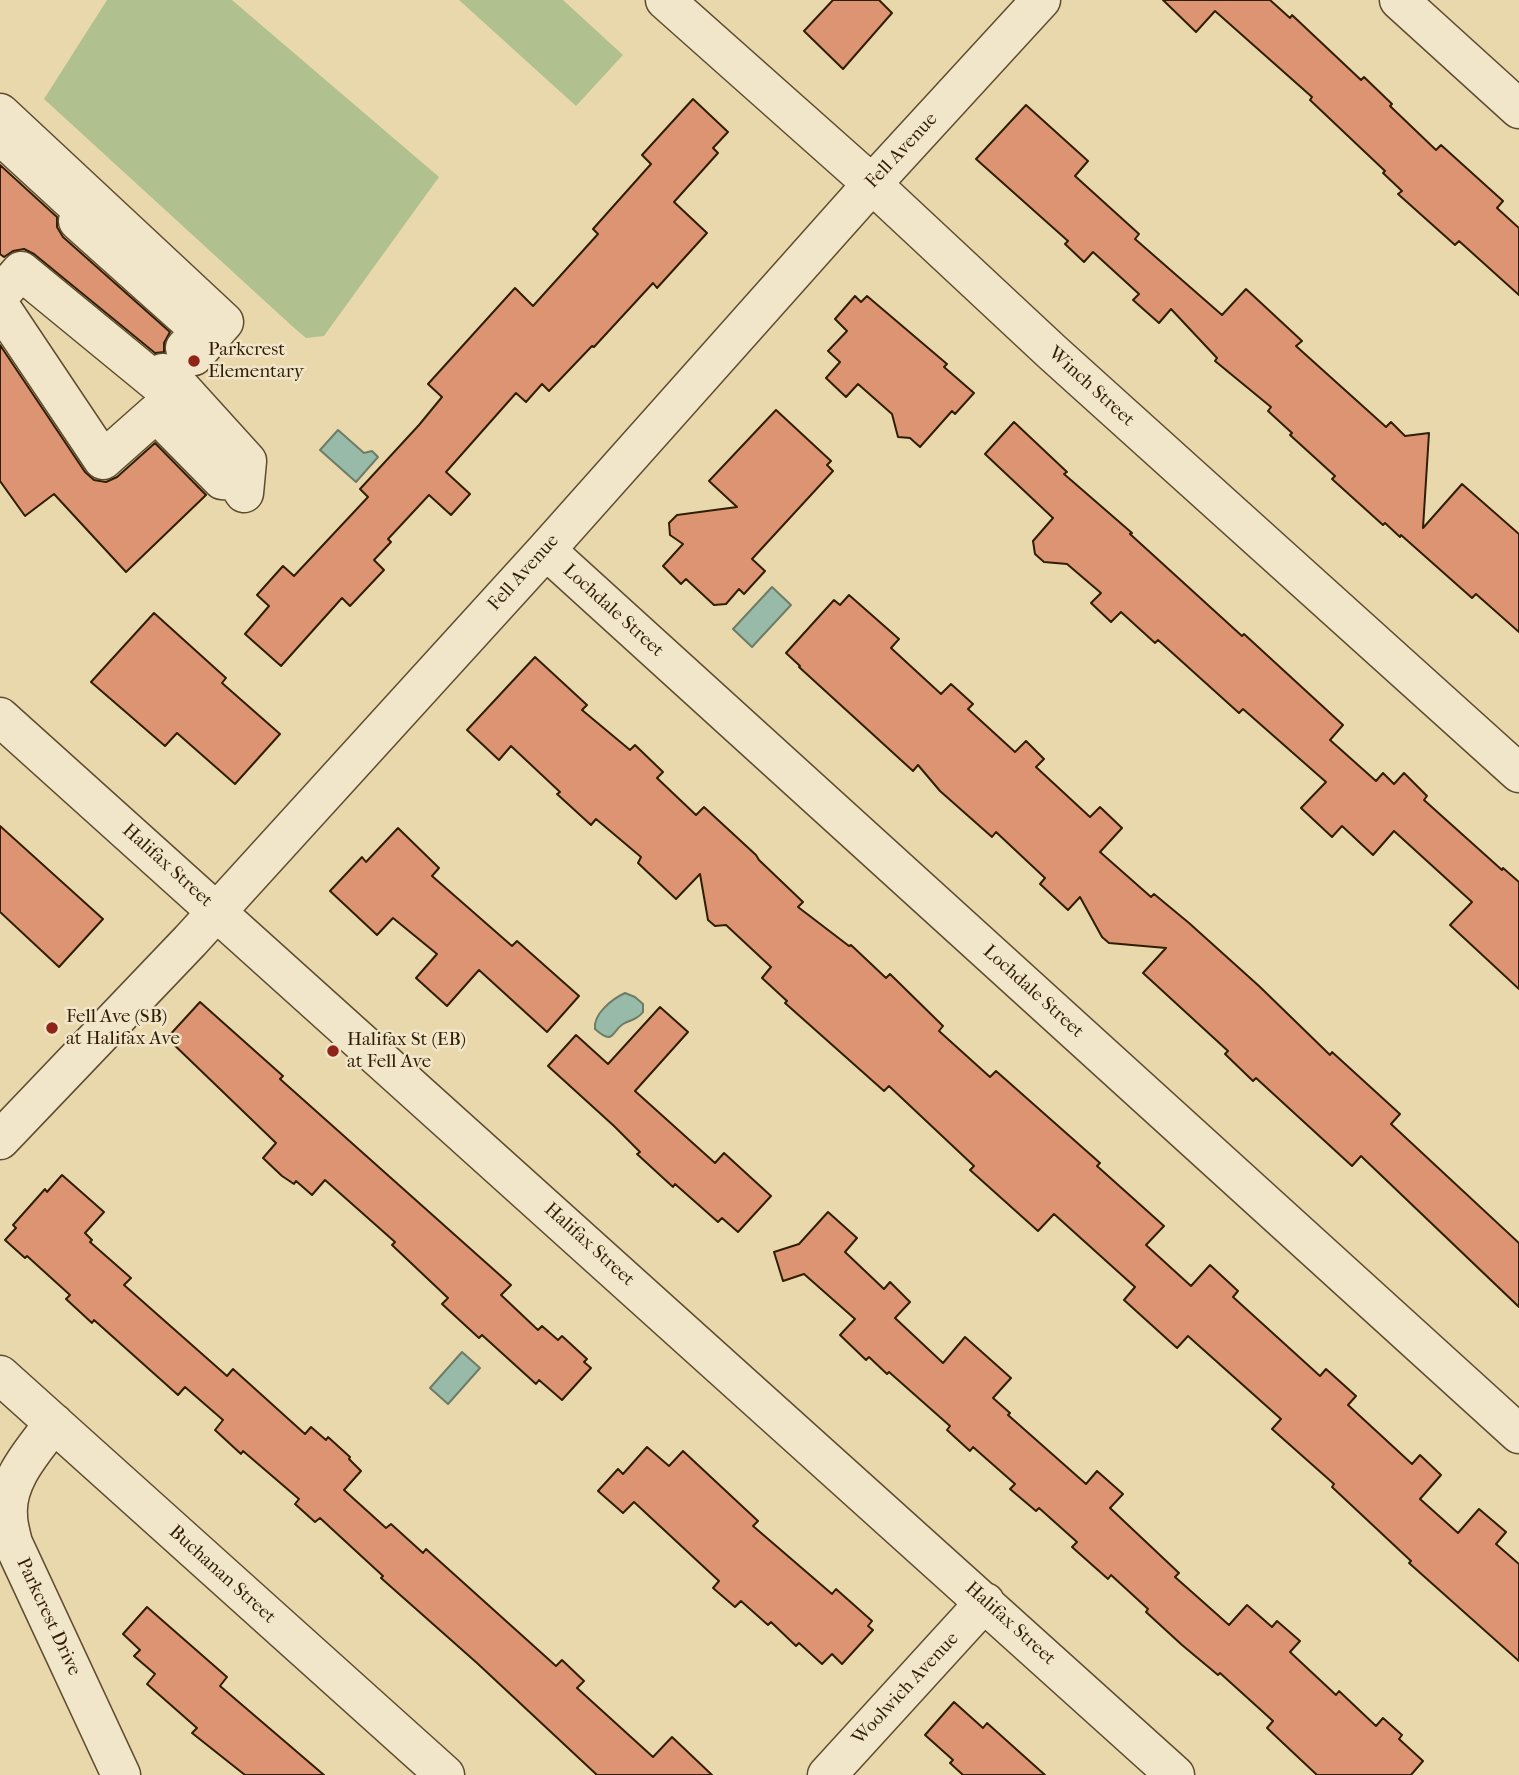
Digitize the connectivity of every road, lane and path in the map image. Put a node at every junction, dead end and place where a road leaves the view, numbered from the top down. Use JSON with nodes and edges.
{"nodes":[{"id":1,"x":665,"y":0,"type":"edge"},
{"id":2,"x":1041,"y":0,"type":"edge"},
{"id":3,"x":1399,"y":0,"type":"edge"},
{"id":4,"x":1519,"y":109,"type":"edge"},
{"id":5,"x":0,"y":113,"type":"edge"},
{"id":6,"x":0,"y":135,"type":"edge"},
{"id":7,"x":872,"y":184,"type":"junction"},
{"id":8,"x":0,"y":295,"type":"edge"},
{"id":9,"x":0,"y":306,"type":"edge"},
{"id":10,"x":546,"y":550,"type":"junction"},
{"id":11,"x":0,"y":717,"type":"edge"},
{"id":12,"x":1519,"y":773,"type":"edge"},
{"id":13,"x":217,"y":911,"type":"junction"},
{"id":14,"x":0,"y":1140,"type":"edge"},
{"id":15,"x":0,"y":1375,"type":"edge"},
{"id":16,"x":54,"y":1423,"type":"junction"},
{"id":17,"x":1519,"y":1434,"type":"edge"},
{"id":18,"x":985,"y":1602,"type":"junction"},
{"id":19,"x":121,"y":1775,"type":"edge"},
{"id":20,"x":444,"y":1775,"type":"edge"},
{"id":21,"x":827,"y":1775,"type":"edge"},
{"id":22,"x":1175,"y":1775,"type":"edge"}],
"edges":[{"from":1,"to":7,"type":"street","name":"Winch Street"},
{"from":2,"to":7,"type":"street","name":"Fell Avenue"},
{"from":3,"to":4,"type":"street"},
{"from":5,"to":6,"type":"street"},
{"from":7,"to":10,"type":"street","name":"Fell Avenue"},
{"from":7,"to":12,"type":"street","name":"Winch Street"},
{"from":8,"to":9,"type":"street"},
{"from":10,"to":13,"type":"street","name":"Fell Avenue"},
{"from":10,"to":17,"type":"street","name":"Lochdale Street"},
{"from":11,"to":13,"type":"street","name":"Halifax Street"},
{"from":13,"to":14,"type":"street","name":"Fell Avenue"},
{"from":13,"to":18,"type":"street","name":"Halifax Street"},
{"from":15,"to":16,"type":"street","name":"Buchanan Street"},
{"from":16,"to":19,"type":"street","name":"Parkcrest Drive"},
{"from":16,"to":20,"type":"street","name":"Buchanan Street"},
{"from":18,"to":21,"type":"street","name":"Woolwich Avenue"},
{"from":18,"to":22,"type":"street","name":"Halifax Street"}]}
